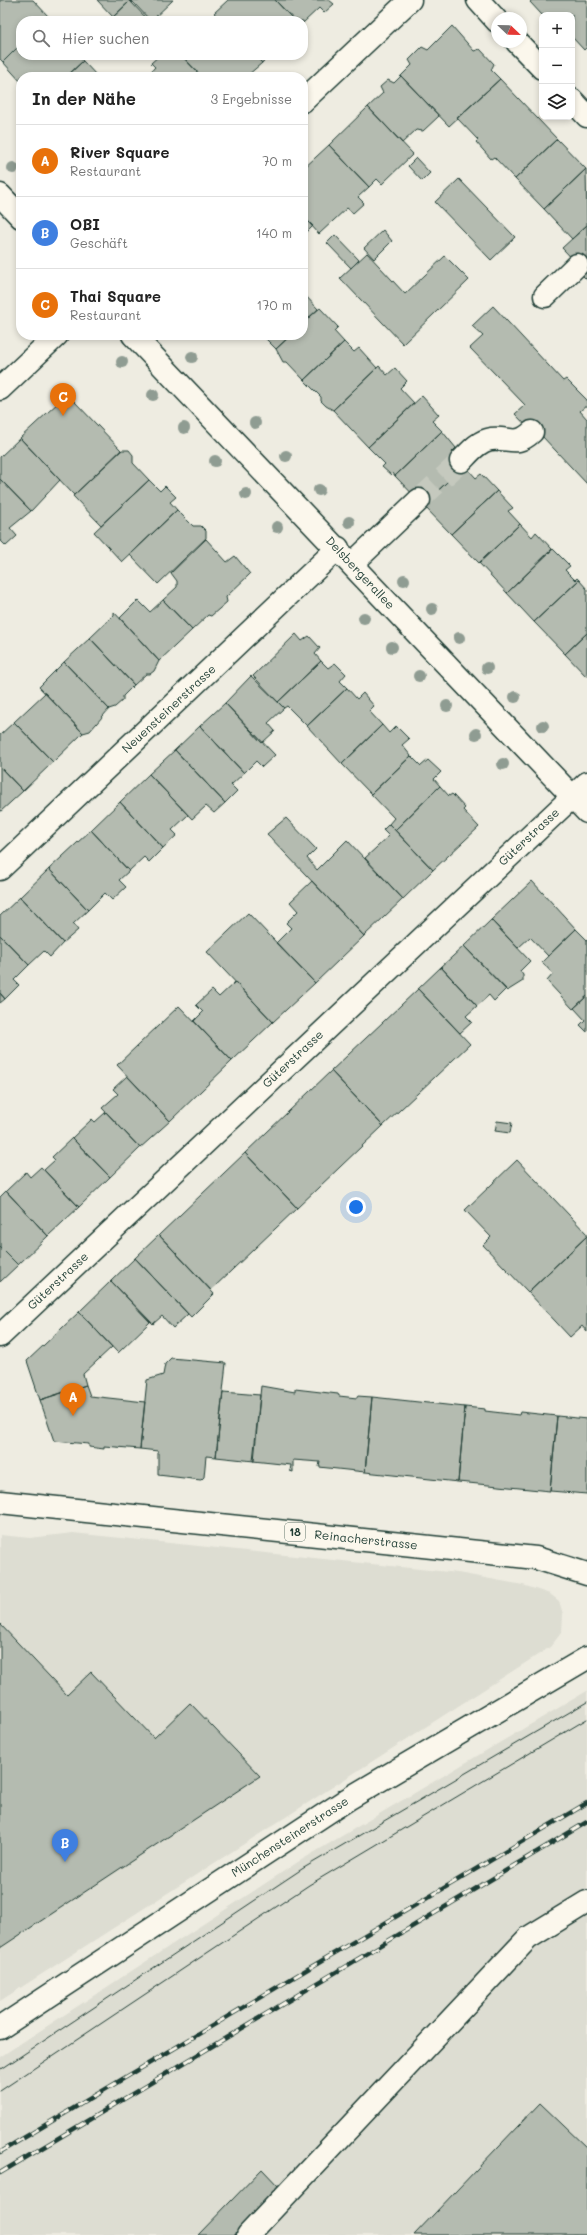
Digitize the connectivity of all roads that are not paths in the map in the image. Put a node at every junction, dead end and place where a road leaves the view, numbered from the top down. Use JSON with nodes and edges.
{"nodes":[{"id":1,"x":410,"y":0,"type":"edge"},
{"id":2,"x":478,"y":0,"type":"edge"},
{"id":3,"x":491,"y":14,"type":"edge"},
{"id":4,"x":523,"y":48,"type":"edge"},
{"id":5,"x":539,"y":65,"type":"edge"},
{"id":6,"x":308,"y":96,"type":"edge"},
{"id":7,"x":575,"y":103,"type":"edge"},
{"id":8,"x":587,"y":116,"type":"edge"},
{"id":9,"x":0,"y":195,"type":"edge"},
{"id":10,"x":16,"y":213,"type":"edge"},
{"id":11,"x":577,"y":265,"type":"dead end"},
{"id":12,"x":545,"y":296,"type":"dead end"},
{"id":13,"x":52,"y":340,"type":"edge"},
{"id":14,"x":138,"y":340,"type":"edge"},
{"id":15,"x":0,"y":389,"type":"edge"},
{"id":16,"x":532,"y":432,"type":"dead end"},
{"id":17,"x":461,"y":461,"type":"tunnel mouth"},
{"id":18,"x":419,"y":500,"type":"tunnel mouth"},
{"id":19,"x":345,"y":556,"type":"junction"},
{"id":20,"x":582,"y":797,"type":"edge"},
{"id":21,"x":0,"y":868,"type":"edge"},
{"id":22,"x":0,"y":1336,"type":"edge"},
{"id":23,"x":0,"y":1502,"type":"edge"},
{"id":24,"x":587,"y":1574,"type":"edge"},
{"id":25,"x":587,"y":1658,"type":"edge"},
{"id":26,"x":587,"y":1902,"type":"edge"},
{"id":27,"x":0,"y":2028,"type":"edge"},
{"id":28,"x":248,"y":2235,"type":"edge"}],
"edges":[{"from":1,"to":6,"type":"street"},
{"from":2,"to":3,"type":"street"},
{"from":4,"to":5,"type":"street"},
{"from":7,"to":8,"type":"street"},
{"from":9,"to":10,"type":"street"},
{"from":11,"to":12,"type":"street"},
{"from":13,"to":15,"type":"street"},
{"from":14,"to":19,"type":"street","name":"Delsbergerallee"},
{"from":16,"to":17,"type":"street"},
{"from":18,"to":19,"type":"street","name":"Neuensteinerstrasse"},
{"from":19,"to":20,"type":"street","name":"Delsbergerallee"},
{"from":19,"to":21,"type":"street","name":"Neuensteinerstrasse"},
{"from":20,"to":22,"type":"street","name":"Güterstrasse"},
{"from":23,"to":24,"type":"street","name":"Reinacherstrasse","number":"18"},
{"from":25,"to":27,"type":"street","name":"Münchensteinerstrasse"},
{"from":26,"to":28,"type":"street"}]}
